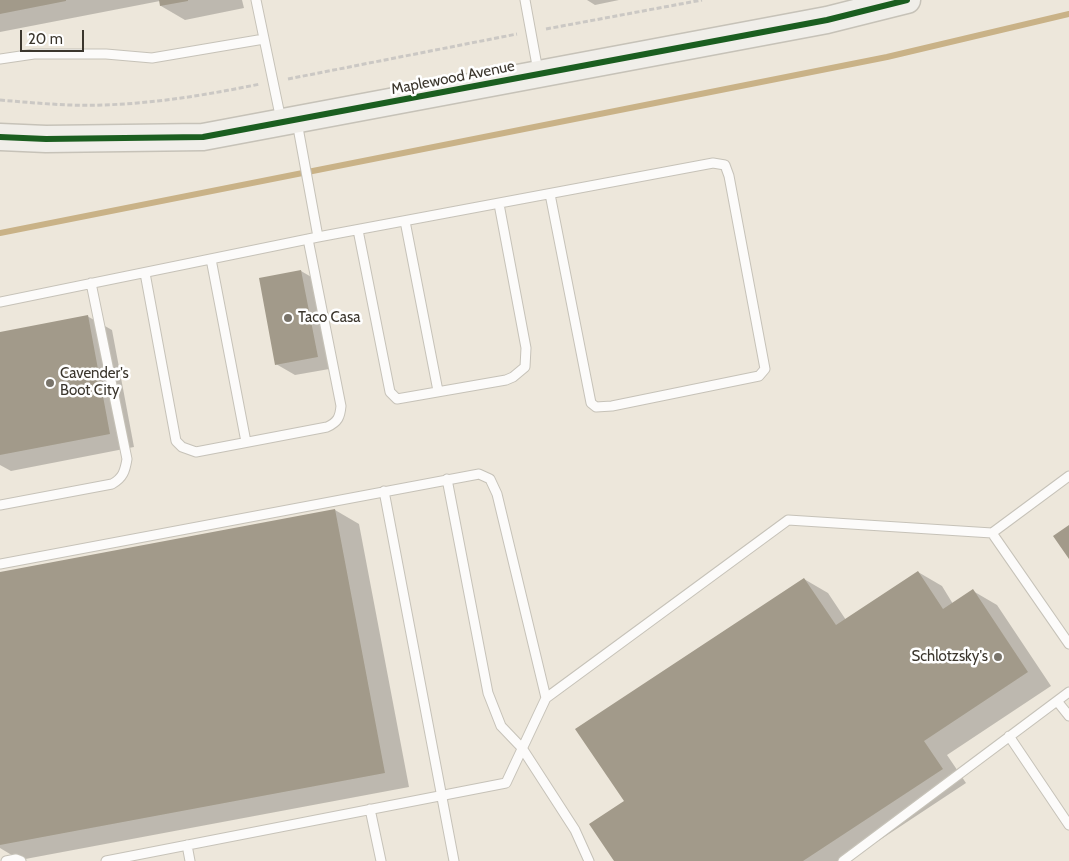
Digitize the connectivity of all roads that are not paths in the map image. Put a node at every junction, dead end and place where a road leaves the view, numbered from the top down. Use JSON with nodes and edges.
{"nodes":[{"id":1,"x":256,"y":0,"type":"edge"},
{"id":2,"x":524,"y":0,"type":"edge"},
{"id":3,"x":907,"y":0,"type":"edge"},
{"id":4,"x":264,"y":39,"type":"junction"},
{"id":5,"x":0,"y":58,"type":"edge"},
{"id":6,"x":539,"y":74,"type":"junction"},
{"id":7,"x":289,"y":121,"type":"junction"},
{"id":8,"x":0,"y":137,"type":"edge"},
{"id":9,"x":550,"y":194,"type":"junction"},
{"id":10,"x":499,"y":204,"type":"junction"},
{"id":11,"x":405,"y":221,"type":"junction"},
{"id":12,"x":358,"y":230,"type":"junction"},
{"id":13,"x":318,"y":237,"type":"junction"},
{"id":14,"x":308,"y":239,"type":"junction"},
{"id":15,"x":211,"y":259,"type":"junction"},
{"id":16,"x":145,"y":272,"type":"junction"},
{"id":17,"x":91,"y":283,"type":"junction"},
{"id":18,"x":0,"y":302,"type":"edge"},
{"id":19,"x":438,"y":391,"type":"junction"},
{"id":20,"x":246,"y":442,"type":"junction"},
{"id":21,"x":1069,"y":476,"type":"edge"},
{"id":22,"x":448,"y":480,"type":"junction"},
{"id":23,"x":384,"y":491,"type":"junction"},
{"id":24,"x":0,"y":505,"type":"edge"},
{"id":25,"x":992,"y":533,"type":"junction"},
{"id":26,"x":0,"y":564,"type":"edge"},
{"id":27,"x":1069,"y":644,"type":"edge"},
{"id":28,"x":1069,"y":692,"type":"edge"},
{"id":29,"x":546,"y":698,"type":"junction"},
{"id":30,"x":1057,"y":701,"type":"junction"},
{"id":31,"x":1069,"y":716,"type":"edge"},
{"id":32,"x":1009,"y":736,"type":"junction"},
{"id":33,"x":522,"y":748,"type":"junction"},
{"id":34,"x":441,"y":796,"type":"junction"},
{"id":35,"x":370,"y":809,"type":"junction"},
{"id":36,"x":1069,"y":825,"type":"edge"},
{"id":37,"x":186,"y":845,"type":"junction"},
{"id":38,"x":6,"y":861,"type":"edge"},
{"id":39,"x":21,"y":861,"type":"edge"},
{"id":40,"x":106,"y":861,"type":"edge"},
{"id":41,"x":190,"y":861,"type":"edge"},
{"id":42,"x":381,"y":861,"type":"edge"},
{"id":43,"x":454,"y":861,"type":"edge"},
{"id":44,"x":589,"y":861,"type":"edge"},
{"id":45,"x":843,"y":861,"type":"edge"}],
"edges":[{"from":1,"to":4,"type":"lane"},
{"from":2,"to":6,"type":"lane"},
{"from":3,"to":6,"type":"street","name":"Maplewood Avenue"},
{"from":4,"to":5,"type":"lane"},
{"from":4,"to":7,"type":"lane"},
{"from":6,"to":7,"type":"street","name":"Maplewood Avenue"},
{"from":7,"to":8,"type":"street","name":"Maplewood Avenue"},
{"from":7,"to":13,"type":"lane"},
{"from":9,"to":9,"type":"lane"},
{"from":9,"to":10,"type":"lane"},
{"from":10,"to":11,"type":"lane"},
{"from":10,"to":19,"type":"lane"},
{"from":11,"to":12,"type":"lane"},
{"from":11,"to":19,"type":"lane"},
{"from":12,"to":13,"type":"lane"},
{"from":12,"to":19,"type":"lane"},
{"from":13,"to":14,"type":"lane"},
{"from":14,"to":15,"type":"lane"},
{"from":14,"to":20,"type":"lane"},
{"from":15,"to":16,"type":"lane"},
{"from":15,"to":20,"type":"lane"},
{"from":16,"to":17,"type":"lane"},
{"from":16,"to":20,"type":"lane"},
{"from":17,"to":18,"type":"lane"},
{"from":17,"to":24,"type":"lane"},
{"from":21,"to":25,"type":"lane"},
{"from":22,"to":23,"type":"lane"},
{"from":22,"to":29,"type":"lane"},
{"from":22,"to":33,"type":"lane"},
{"from":23,"to":26,"type":"lane"},
{"from":23,"to":34,"type":"lane"},
{"from":25,"to":27,"type":"lane"},
{"from":25,"to":29,"type":"lane"},
{"from":28,"to":30,"type":"lane"},
{"from":29,"to":33,"type":"lane"},
{"from":30,"to":31,"type":"lane"},
{"from":30,"to":32,"type":"lane"},
{"from":32,"to":36,"type":"lane"},
{"from":32,"to":45,"type":"lane"},
{"from":33,"to":34,"type":"lane"},
{"from":33,"to":44,"type":"lane"},
{"from":34,"to":35,"type":"lane"},
{"from":34,"to":43,"type":"lane"},
{"from":35,"to":37,"type":"lane"},
{"from":35,"to":42,"type":"lane"},
{"from":37,"to":40,"type":"lane"},
{"from":37,"to":41,"type":"lane"},
{"from":38,"to":39,"type":"lane"}]}
